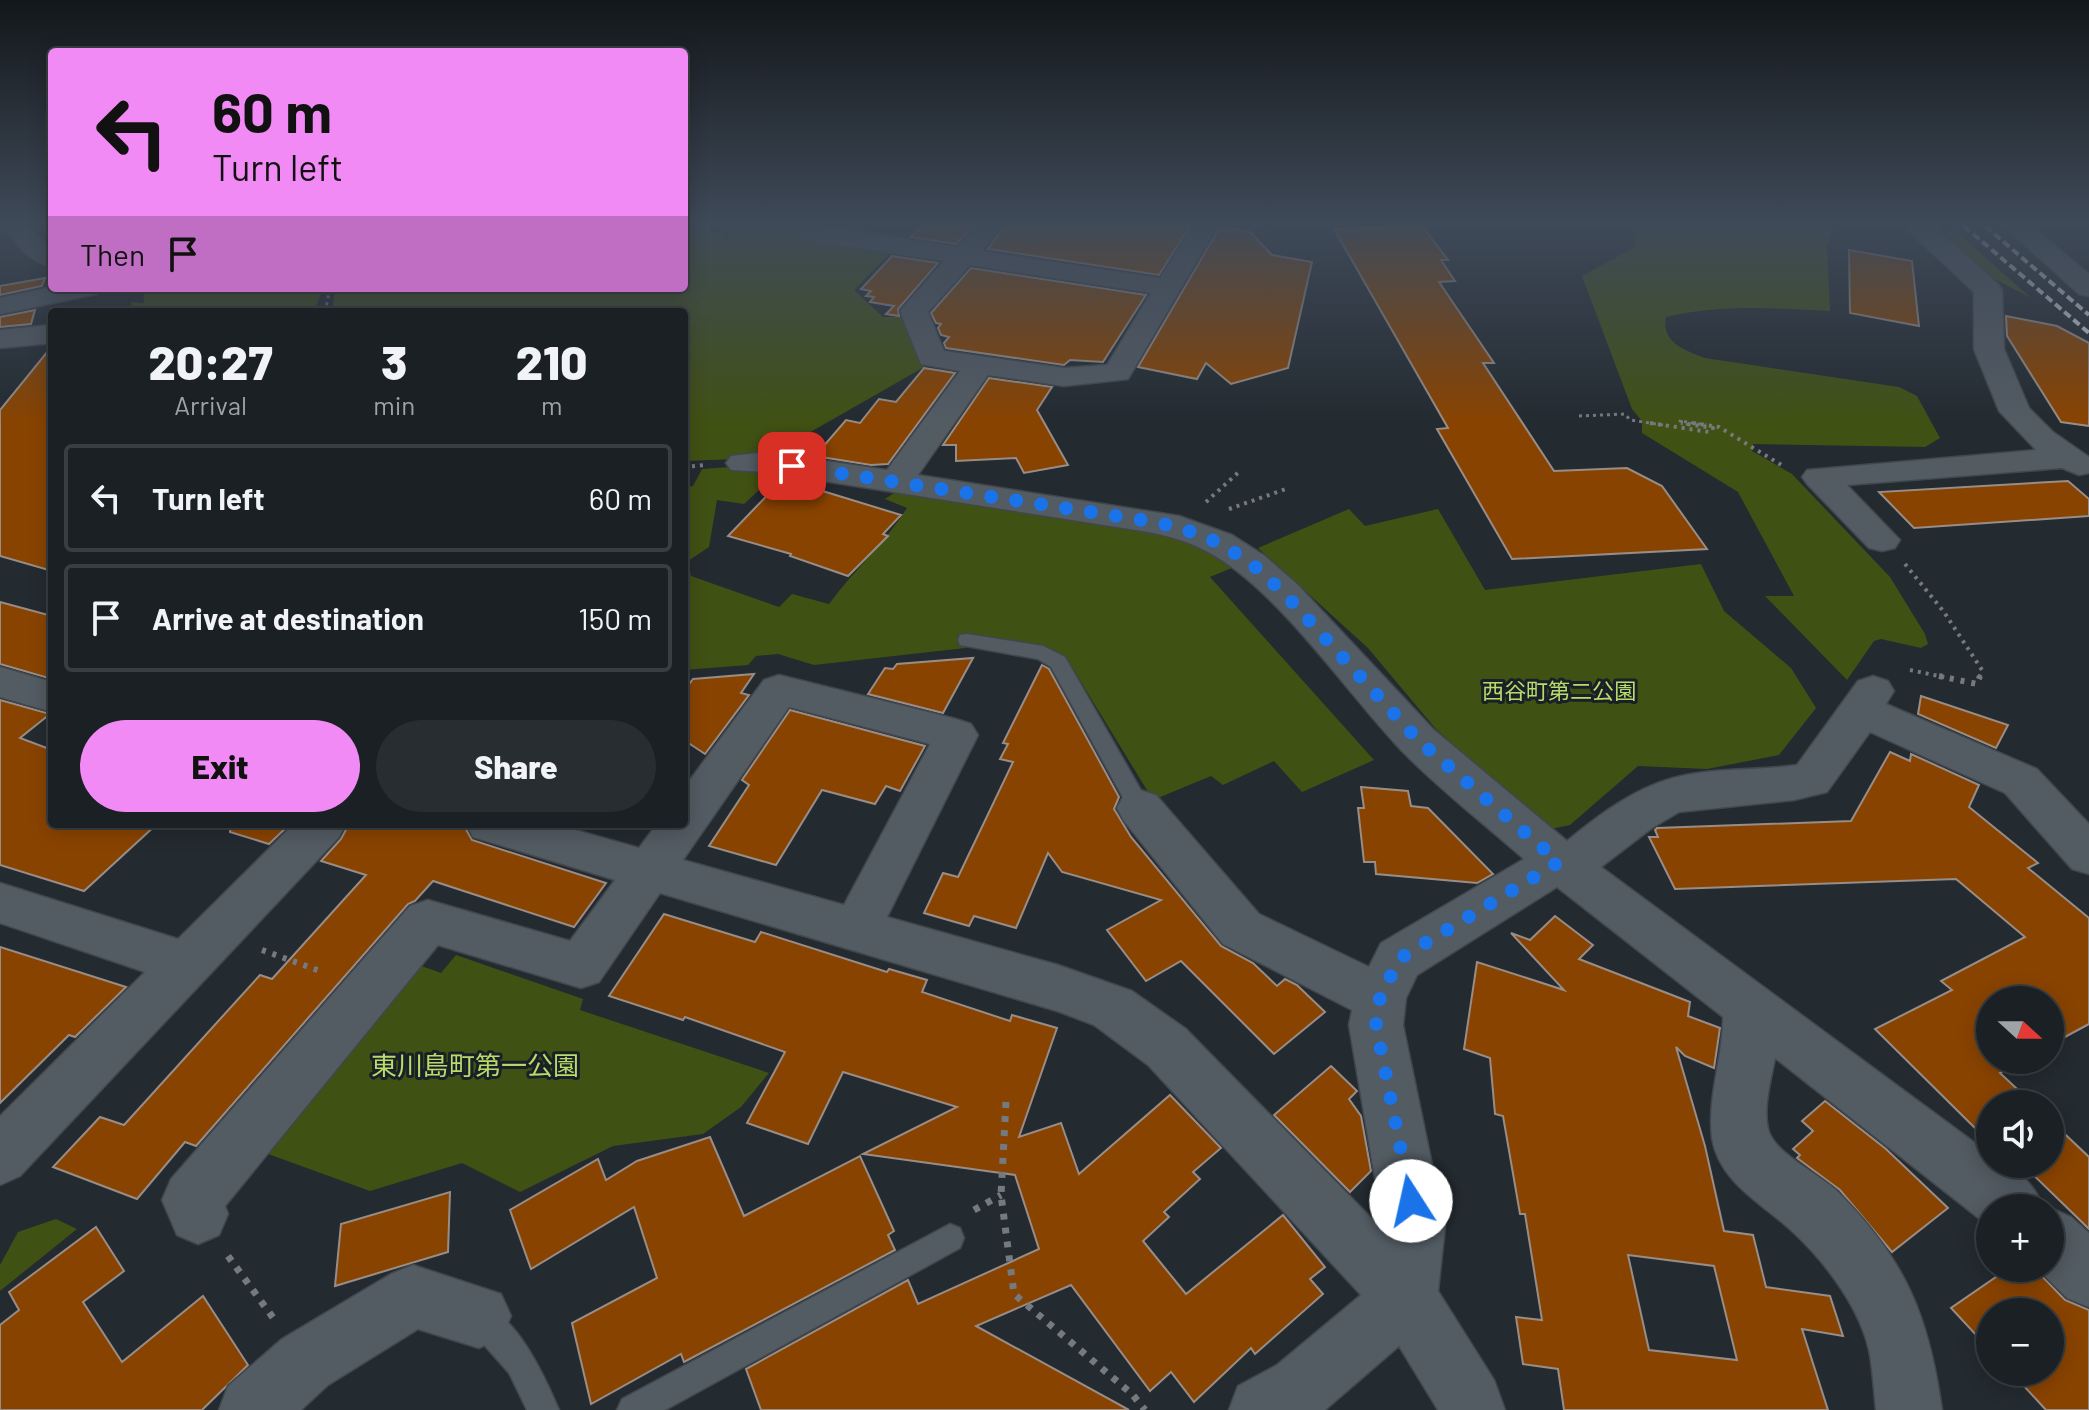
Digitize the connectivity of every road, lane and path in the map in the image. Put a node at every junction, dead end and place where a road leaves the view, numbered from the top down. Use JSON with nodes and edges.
{"nodes":[{"id":1,"x":68,"y":292,"type":"edge"},
{"id":2,"x":931,"y":292,"type":"edge"},
{"id":3,"x":1168,"y":292,"type":"edge"},
{"id":4,"x":1988,"y":292,"type":"edge"},
{"id":5,"x":0,"y":306,"type":"edge"},
{"id":6,"x":48,"y":335,"type":"edge"},
{"id":7,"x":4,"y":344,"type":"edge"},
{"id":8,"x":981,"y":364,"type":"junction"},
{"id":9,"x":1579,"y":416,"type":"dead end"},
{"id":10,"x":743,"y":463,"type":"dead end"},
{"id":11,"x":1795,"y":464,"type":"dead end"},
{"id":12,"x":2078,"y":464,"type":"edge"},
{"id":13,"x":895,"y":483,"type":"junction"},
{"id":14,"x":1882,"y":540,"type":"joint"},
{"id":15,"x":967,"y":640,"type":"dead end"},
{"id":16,"x":0,"y":682,"type":"edge"},
{"id":17,"x":48,"y":696,"type":"edge"},
{"id":18,"x":1867,"y":701,"type":"junction"},
{"id":19,"x":1140,"y":808,"type":"joint"},
{"id":20,"x":688,"y":819,"type":"edge"},
{"id":21,"x":319,"y":828,"type":"edge"},
{"id":22,"x":503,"y":828,"type":"edge"},
{"id":23,"x":681,"y":828,"type":"edge"},
{"id":24,"x":2089,"y":855,"type":"edge"},
{"id":25,"x":1563,"y":865,"type":"junction"},
{"id":26,"x":651,"y":871,"type":"junction"},
{"id":27,"x":0,"y":903,"type":"edge"},
{"id":28,"x":856,"y":930,"type":"junction"},
{"id":29,"x":274,"y":955,"type":"dead end"},
{"id":30,"x":188,"y":964,"type":"junction"},
{"id":31,"x":326,"y":973,"type":"dead end"},
{"id":32,"x":1380,"y":998,"type":"junction"},
{"id":33,"x":1749,"y":1006,"type":"junction"},
{"id":34,"x":1006,"y":1102,"type":"dead end"},
{"id":35,"x":0,"y":1156,"type":"edge"},
{"id":36,"x":1996,"y":1194,"type":"edge"},
{"id":37,"x":1001,"y":1195,"type":"junction"},
{"id":38,"x":198,"y":1214,"type":"joint"},
{"id":39,"x":961,"y":1230,"type":"joint"},
{"id":40,"x":2064,"y":1252,"type":"edge"},
{"id":41,"x":2089,"y":1276,"type":"edge"},
{"id":42,"x":1406,"y":1298,"type":"junction"},
{"id":43,"x":479,"y":1316,"type":"joint"},
{"id":44,"x":298,"y":1352,"type":"junction"},
{"id":45,"x":252,"y":1410,"type":"edge"},
{"id":46,"x":543,"y":1410,"type":"edge"},
{"id":47,"x":633,"y":1410,"type":"edge"},
{"id":48,"x":1145,"y":1410,"type":"edge"},
{"id":49,"x":1262,"y":1410,"type":"edge"},
{"id":50,"x":1472,"y":1410,"type":"edge"},
{"id":51,"x":1909,"y":1410,"type":"edge"}],
"edges":[{"from":1,"to":5,"type":"street"},
{"from":2,"to":8,"type":"street"},
{"from":3,"to":8,"type":"street"},
{"from":4,"to":12,"type":"street"},
{"from":6,"to":7,"type":"street"},
{"from":8,"to":13,"type":"street"},
{"from":9,"to":11,"type":"path"},
{"from":10,"to":13,"type":"street"},
{"from":12,"to":14,"type":"street"},
{"from":13,"to":25,"type":"street"},
{"from":14,"to":18,"type":"path"},
{"from":15,"to":19,"type":"lane"},
{"from":16,"to":17,"type":"street"},
{"from":18,"to":24,"type":"street"},
{"from":18,"to":25,"type":"street"},
{"from":19,"to":32,"type":"street"},
{"from":20,"to":28,"type":"street"},
{"from":21,"to":30,"type":"street"},
{"from":22,"to":26,"type":"street"},
{"from":23,"to":26,"type":"street"},
{"from":25,"to":32,"type":"street"},
{"from":25,"to":33,"type":"street"},
{"from":26,"to":28,"type":"street"},
{"from":26,"to":38,"type":"street"},
{"from":27,"to":30,"type":"street"},
{"from":28,"to":42,"type":"street"},
{"from":29,"to":31,"type":"path"},
{"from":30,"to":35,"type":"street"},
{"from":32,"to":42,"type":"street"},
{"from":33,"to":36,"type":"street"},
{"from":33,"to":51,"type":"street"},
{"from":34,"to":37,"type":"path"},
{"from":37,"to":39,"type":"path"},
{"from":37,"to":48,"type":"path"},
{"from":38,"to":44,"type":"path"},
{"from":39,"to":47,"type":"lane"},
{"from":40,"to":41,"type":"street"},
{"from":42,"to":49,"type":"street"},
{"from":42,"to":50,"type":"street"},
{"from":43,"to":44,"type":"street"},
{"from":43,"to":46,"type":"lane"},
{"from":44,"to":45,"type":"street"}]}
